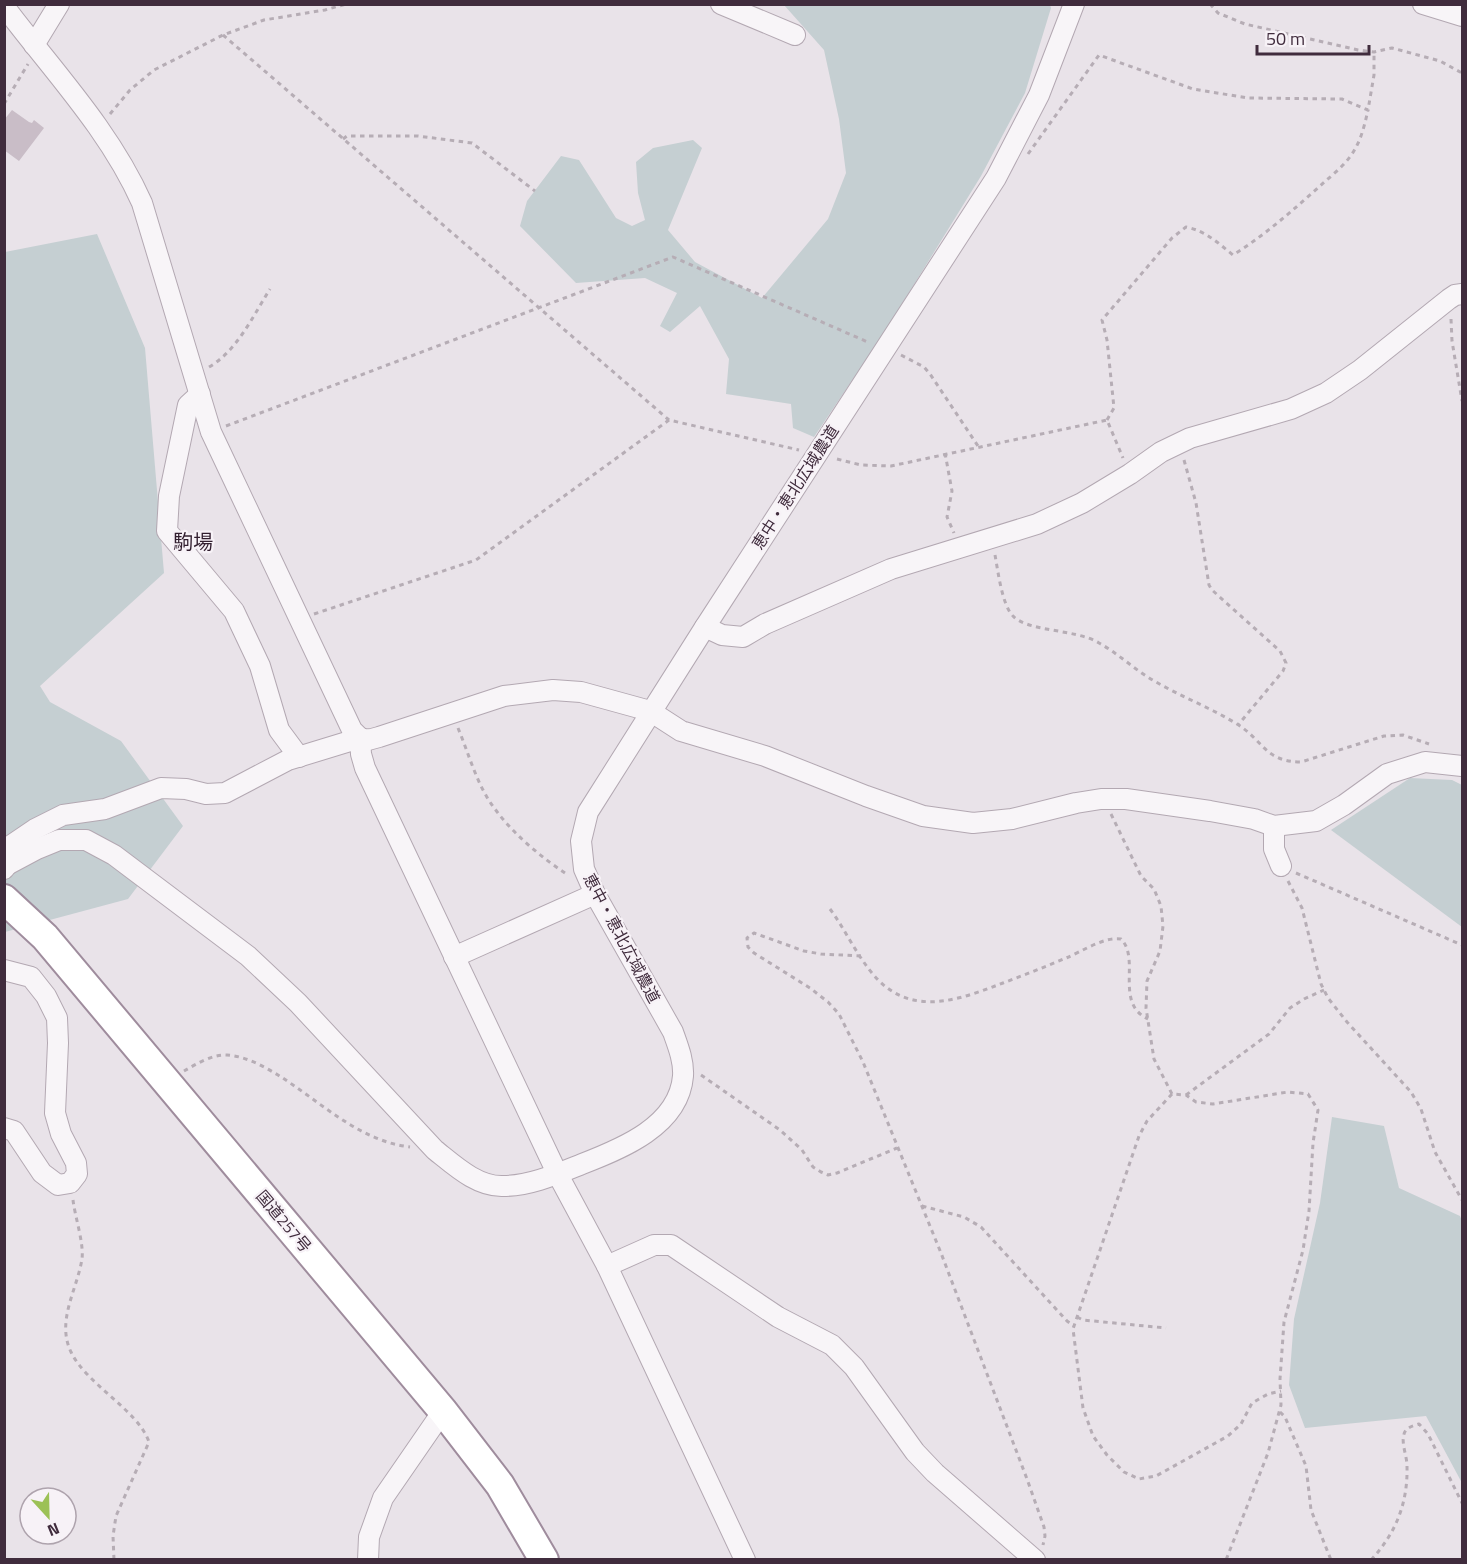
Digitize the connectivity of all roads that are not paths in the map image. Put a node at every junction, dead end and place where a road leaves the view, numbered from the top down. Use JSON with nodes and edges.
{"nodes":[{"id":1,"x":59,"y":4,"type":"edge"},
{"id":2,"x":721,"y":4,"type":"edge"},
{"id":3,"x":1074,"y":4,"type":"edge"},
{"id":4,"x":1423,"y":4,"type":"edge"},
{"id":5,"x":4,"y":6,"type":"edge"},
{"id":6,"x":1462,"y":16,"type":"edge"},
{"id":7,"x":795,"y":35,"type":"dead end"},
{"id":8,"x":36,"y":48,"type":"junction"},
{"id":9,"x":1456,"y":296,"type":"edge"},
{"id":10,"x":200,"y":394,"type":"junction"},
{"id":11,"x":705,"y":627,"type":"junction"},
{"id":12,"x":650,"y":711,"type":"junction"},
{"id":13,"x":360,"y":738,"type":"junction"},
{"id":14,"x":299,"y":757,"type":"junction"},
{"id":15,"x":1459,"y":766,"type":"edge"},
{"id":16,"x":1274,"y":826,"type":"junction"},
{"id":17,"x":1281,"y":866,"type":"road end"},
{"id":18,"x":6,"y":867,"type":"edge"},
{"id":19,"x":595,"y":894,"type":"junction"},
{"id":20,"x":4,"y":899,"type":"edge"},
{"id":21,"x":454,"y":957,"type":"junction"},
{"id":22,"x":4,"y":970,"type":"edge"},
{"id":23,"x":4,"y":1128,"type":"edge"},
{"id":24,"x":557,"y":1173,"type":"junction"},
{"id":25,"x":607,"y":1266,"type":"junction"},
{"id":26,"x":443,"y":1411,"type":"junction"},
{"id":27,"x":1032,"y":1559,"type":"edge"},
{"id":28,"x":368,"y":1560,"type":"edge"},
{"id":29,"x":543,"y":1560,"type":"edge"},
{"id":30,"x":745,"y":1560,"type":"edge"}],
"edges":[{"from":1,"to":8,"type":"street"},
{"from":2,"to":7,"type":"street"},
{"from":3,"to":11,"type":"street","name":"恵中・恵北広域農道"},
{"from":4,"to":6,"type":"street"},
{"from":5,"to":8,"type":"street"},
{"from":8,"to":10,"type":"street"},
{"from":9,"to":11,"type":"street"},
{"from":10,"to":13,"type":"street"},
{"from":10,"to":14,"type":"street"},
{"from":11,"to":12,"type":"street","name":"恵中・恵北広域農道"},
{"from":12,"to":13,"type":"street"},
{"from":12,"to":16,"type":"street"},
{"from":12,"to":19,"type":"street","name":"恵中・恵北広域農道"},
{"from":13,"to":14,"type":"street"},
{"from":13,"to":21,"type":"street"},
{"from":14,"to":18,"type":"street"},
{"from":15,"to":16,"type":"street"},
{"from":16,"to":17,"type":"street"},
{"from":18,"to":24,"type":"street","name":"恵中・恵北広域農道"},
{"from":19,"to":21,"type":"street"},
{"from":19,"to":24,"type":"street","name":"恵中・恵北広域農道"},
{"from":20,"to":26,"type":"highway","name":"国道257号"},
{"from":21,"to":24,"type":"street"},
{"from":22,"to":23,"type":"street"},
{"from":24,"to":25,"type":"street"},
{"from":25,"to":27,"type":"street"},
{"from":25,"to":30,"type":"street"},
{"from":26,"to":28,"type":"street"},
{"from":26,"to":29,"type":"highway","name":"国道257号"}]}
